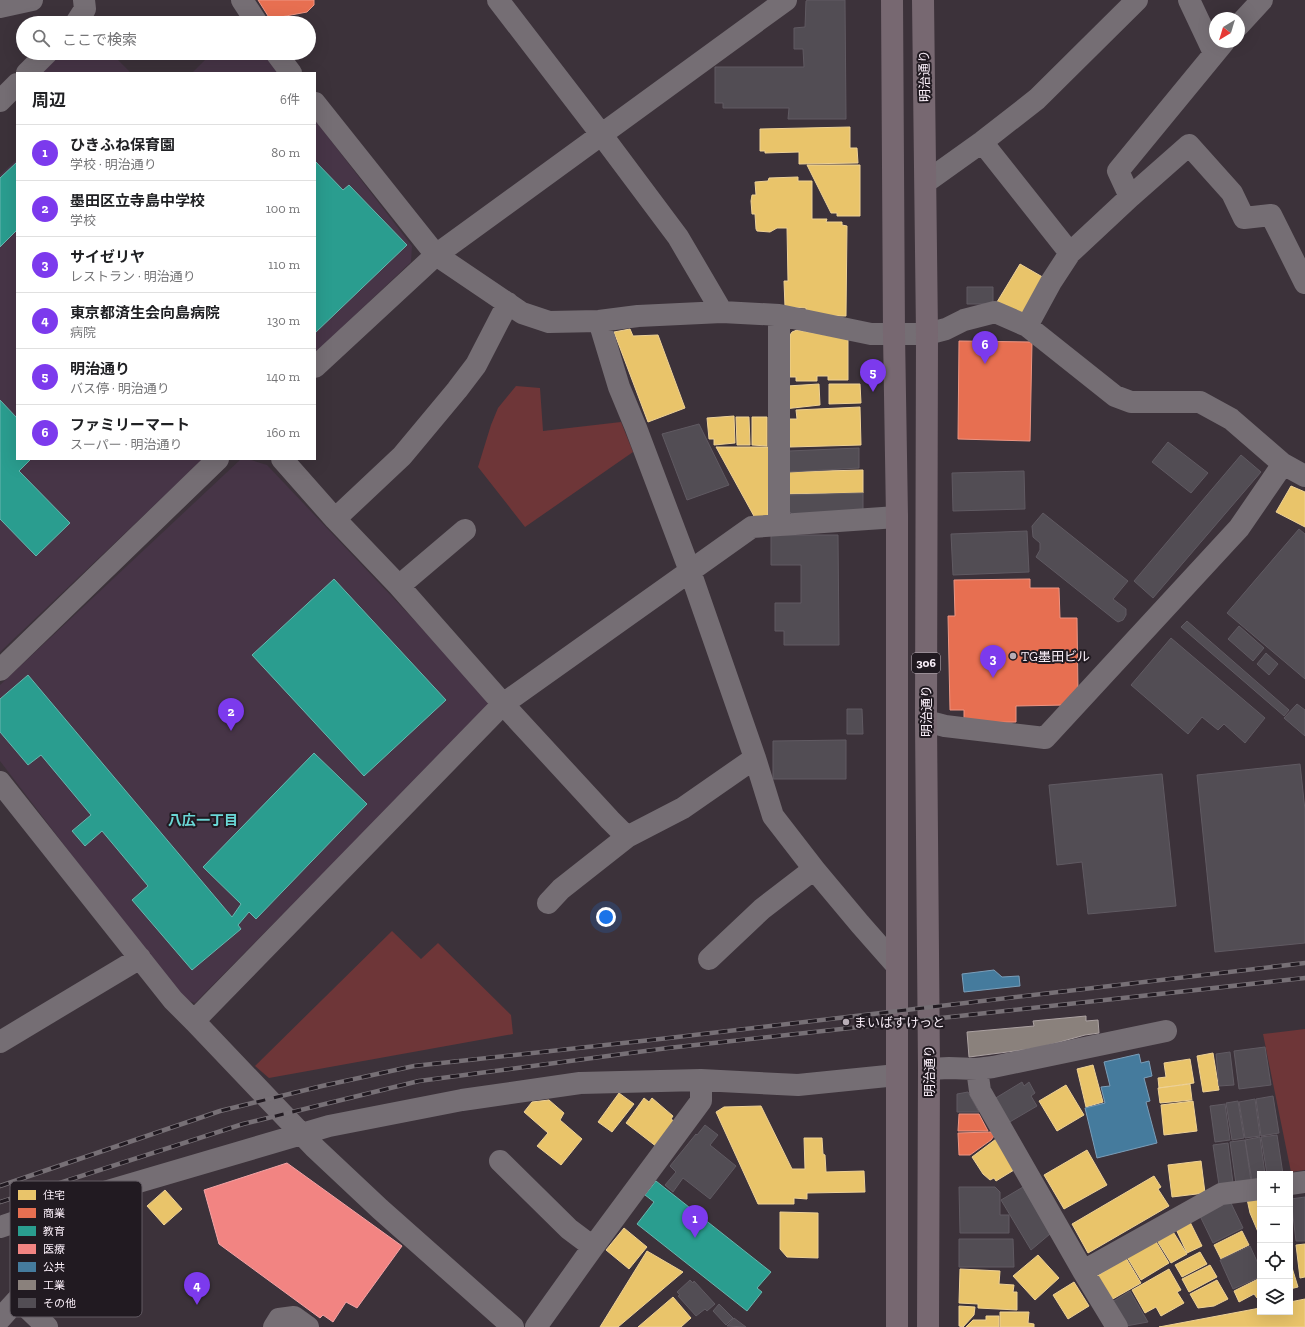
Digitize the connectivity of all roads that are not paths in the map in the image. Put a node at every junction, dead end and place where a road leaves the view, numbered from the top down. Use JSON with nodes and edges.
{"nodes":[{"id":1,"x":32,"y":0,"type":"edge"},
{"id":2,"x":84,"y":0,"type":"edge"},
{"id":3,"x":242,"y":0,"type":"edge"},
{"id":4,"x":498,"y":0,"type":"edge"},
{"id":5,"x":786,"y":0,"type":"edge"},
{"id":6,"x":892,"y":0,"type":"edge"},
{"id":7,"x":923,"y":0,"type":"edge"},
{"id":8,"x":1137,"y":0,"type":"edge"},
{"id":9,"x":1189,"y":0,"type":"edge"},
{"id":10,"x":1262,"y":0,"type":"edge"},
{"id":11,"x":0,"y":6,"type":"edge"},
{"id":12,"x":80,"y":16,"type":"edge"},
{"id":13,"x":252,"y":16,"type":"edge"},
{"id":14,"x":1245,"y":18,"type":"edge"},
{"id":15,"x":1209,"y":32,"type":"edge"},
{"id":16,"x":1219,"y":48,"type":"edge"},
{"id":17,"x":40,"y":60,"type":"edge"},
{"id":18,"x":281,"y":60,"type":"edge"},
{"id":19,"x":29,"y":72,"type":"edge"},
{"id":20,"x":290,"y":72,"type":"edge"},
{"id":21,"x":16,"y":85,"type":"edge"},
{"id":22,"x":0,"y":101,"type":"edge"},
{"id":23,"x":316,"y":104,"type":"edge"},
{"id":24,"x":601,"y":134,"type":"junction"},
{"id":25,"x":982,"y":142,"type":"junction"},
{"id":26,"x":926,"y":182,"type":"junction"},
{"id":27,"x":1130,"y":197,"type":"junction"},
{"id":28,"x":1070,"y":253,"type":"junction"},
{"id":29,"x":436,"y":255,"type":"junction"},
{"id":30,"x":1305,"y":284,"type":"edge"},
{"id":31,"x":508,"y":303,"type":"junction"},
{"id":32,"x":722,"y":312,"type":"junction"},
{"id":33,"x":779,"y":315,"type":"junction"},
{"id":34,"x":599,"y":321,"type":"junction"},
{"id":35,"x":1027,"y":326,"type":"junction"},
{"id":36,"x":894,"y":334,"type":"junction"},
{"id":37,"x":927,"y":334,"type":"junction"},
{"id":38,"x":316,"y":366,"type":"edge"},
{"id":39,"x":217,"y":460,"type":"edge"},
{"id":40,"x":283,"y":460,"type":"edge"},
{"id":41,"x":1282,"y":464,"type":"junction"},
{"id":42,"x":1305,"y":476,"type":"edge"},
{"id":43,"x":897,"y":517,"type":"junction"},
{"id":44,"x":335,"y":519,"type":"junction"},
{"id":45,"x":779,"y":525,"type":"junction"},
{"id":46,"x":465,"y":530,"type":"dead end"},
{"id":47,"x":690,"y":571,"type":"junction"},
{"id":48,"x":399,"y":586,"type":"junction"},
{"id":49,"x":0,"y":670,"type":"edge"},
{"id":50,"x":503,"y":704,"type":"junction"},
{"id":51,"x":926,"y":721,"type":"junction"},
{"id":52,"x":755,"y":758,"type":"junction"},
{"id":53,"x":0,"y":782,"type":"edge"},
{"id":54,"x":627,"y":837,"type":"junction"},
{"id":55,"x":814,"y":869,"type":"junction"},
{"id":56,"x":548,"y":903,"type":"dead end"},
{"id":57,"x":140,"y":958,"type":"junction"},
{"id":58,"x":709,"y":959,"type":"dead end"},
{"id":59,"x":898,"y":966,"type":"junction"},
{"id":60,"x":194,"y":1021,"type":"junction"},
{"id":61,"x":1166,"y":1031,"type":"dead end"},
{"id":62,"x":0,"y":1042,"type":"edge"},
{"id":63,"x":929,"y":1069,"type":"junction"},
{"id":64,"x":977,"y":1069,"type":"junction"},
{"id":65,"x":897,"y":1075,"type":"junction"},
{"id":66,"x":701,"y":1080,"type":"junction"},
{"id":67,"x":302,"y":1134,"type":"junction"},
{"id":68,"x":500,"y":1162,"type":"dead end"},
{"id":69,"x":142,"y":1181,"type":"edge"},
{"id":70,"x":1305,"y":1182,"type":"edge"},
{"id":71,"x":1293,"y":1184,"type":"edge"},
{"id":72,"x":1257,"y":1189,"type":"edge"},
{"id":73,"x":10,"y":1224,"type":"edge"},
{"id":74,"x":0,"y":1227,"type":"edge"},
{"id":75,"x":593,"y":1247,"type":"junction"},
{"id":76,"x":1083,"y":1271,"type":"junction"},
{"id":77,"x":10,"y":1308,"type":"edge"},
{"id":78,"x":36,"y":1317,"type":"edge"},
{"id":79,"x":0,"y":1319,"type":"edge"},
{"id":80,"x":47,"y":1327,"type":"edge"},
{"id":81,"x":274,"y":1327,"type":"edge"},
{"id":82,"x":308,"y":1327,"type":"edge"},
{"id":83,"x":513,"y":1327,"type":"edge"},
{"id":84,"x":536,"y":1327,"type":"edge"},
{"id":85,"x":897,"y":1327,"type":"edge"},
{"id":86,"x":928,"y":1327,"type":"edge"},
{"id":87,"x":1117,"y":1327,"type":"edge"}],
"edges":[{"from":1,"to":11,"type":"street"},
{"from":2,"to":12,"type":"street"},
{"from":3,"to":13,"type":"street"},
{"from":4,"to":24,"type":"street"},
{"from":5,"to":24,"type":"street"},
{"from":6,"to":36,"type":"main road","number":"306"},
{"from":7,"to":26,"type":"main road","name":"明治通り","number":"306"},
{"from":8,"to":25,"type":"street"},
{"from":9,"to":15,"type":"street"},
{"from":10,"to":14,"type":"street"},
{"from":16,"to":27,"type":"street"},
{"from":17,"to":19,"type":"street"},
{"from":18,"to":20,"type":"street"},
{"from":21,"to":22,"type":"street"},
{"from":23,"to":29,"type":"street"},
{"from":24,"to":29,"type":"street"},
{"from":24,"to":32,"type":"street"},
{"from":25,"to":26,"type":"street"},
{"from":25,"to":28,"type":"street"},
{"from":26,"to":37,"type":"main road","name":"明治通り","number":"306"},
{"from":27,"to":28,"type":"street"},
{"from":27,"to":30,"type":"street"},
{"from":28,"to":35,"type":"street"},
{"from":29,"to":31,"type":"street"},
{"from":29,"to":38,"type":"street"},
{"from":31,"to":34,"type":"street"},
{"from":31,"to":44,"type":"street"},
{"from":32,"to":33,"type":"street"},
{"from":32,"to":34,"type":"street"},
{"from":33,"to":36,"type":"street"},
{"from":33,"to":45,"type":"street"},
{"from":34,"to":47,"type":"street"},
{"from":35,"to":37,"type":"street"},
{"from":35,"to":41,"type":"street"},
{"from":36,"to":37,"type":"street"},
{"from":36,"to":43,"type":"main road","number":"306"},
{"from":37,"to":51,"type":"main road","name":"明治通り","number":"306"},
{"from":39,"to":49,"type":"street"},
{"from":40,"to":44,"type":"street"},
{"from":41,"to":42,"type":"street"},
{"from":41,"to":51,"type":"street"},
{"from":43,"to":45,"type":"street"},
{"from":43,"to":59,"type":"main road","number":"306"},
{"from":44,"to":48,"type":"street"},
{"from":45,"to":47,"type":"street"},
{"from":46,"to":48,"type":"street"},
{"from":47,"to":50,"type":"street"},
{"from":47,"to":52,"type":"street"},
{"from":48,"to":50,"type":"street"},
{"from":50,"to":54,"type":"street"},
{"from":50,"to":60,"type":"street"},
{"from":51,"to":63,"type":"main road","name":"明治通り","number":"306"},
{"from":52,"to":54,"type":"street"},
{"from":52,"to":55,"type":"street"},
{"from":53,"to":57,"type":"street"},
{"from":54,"to":56,"type":"street"},
{"from":55,"to":58,"type":"street"},
{"from":55,"to":59,"type":"street"},
{"from":57,"to":60,"type":"street"},
{"from":57,"to":62,"type":"street"},
{"from":59,"to":65,"type":"main road","number":"306"},
{"from":60,"to":67,"type":"street"},
{"from":61,"to":64,"type":"street"},
{"from":63,"to":64,"type":"street"},
{"from":63,"to":86,"type":"main road","name":"明治通り","number":"306"},
{"from":64,"to":76,"type":"street"},
{"from":65,"to":66,"type":"street"},
{"from":65,"to":85,"type":"main road","number":"306"},
{"from":66,"to":67,"type":"street"},
{"from":66,"to":75,"type":"street"},
{"from":67,"to":69,"type":"street"},
{"from":67,"to":83,"type":"street"},
{"from":68,"to":75,"type":"street"},
{"from":70,"to":71,"type":"street"},
{"from":72,"to":76,"type":"street"},
{"from":73,"to":74,"type":"street"},
{"from":75,"to":84,"type":"street"},
{"from":76,"to":87,"type":"street"},
{"from":77,"to":79,"type":"street"},
{"from":78,"to":80,"type":"street"},
{"from":81,"to":82,"type":"street"}]}
